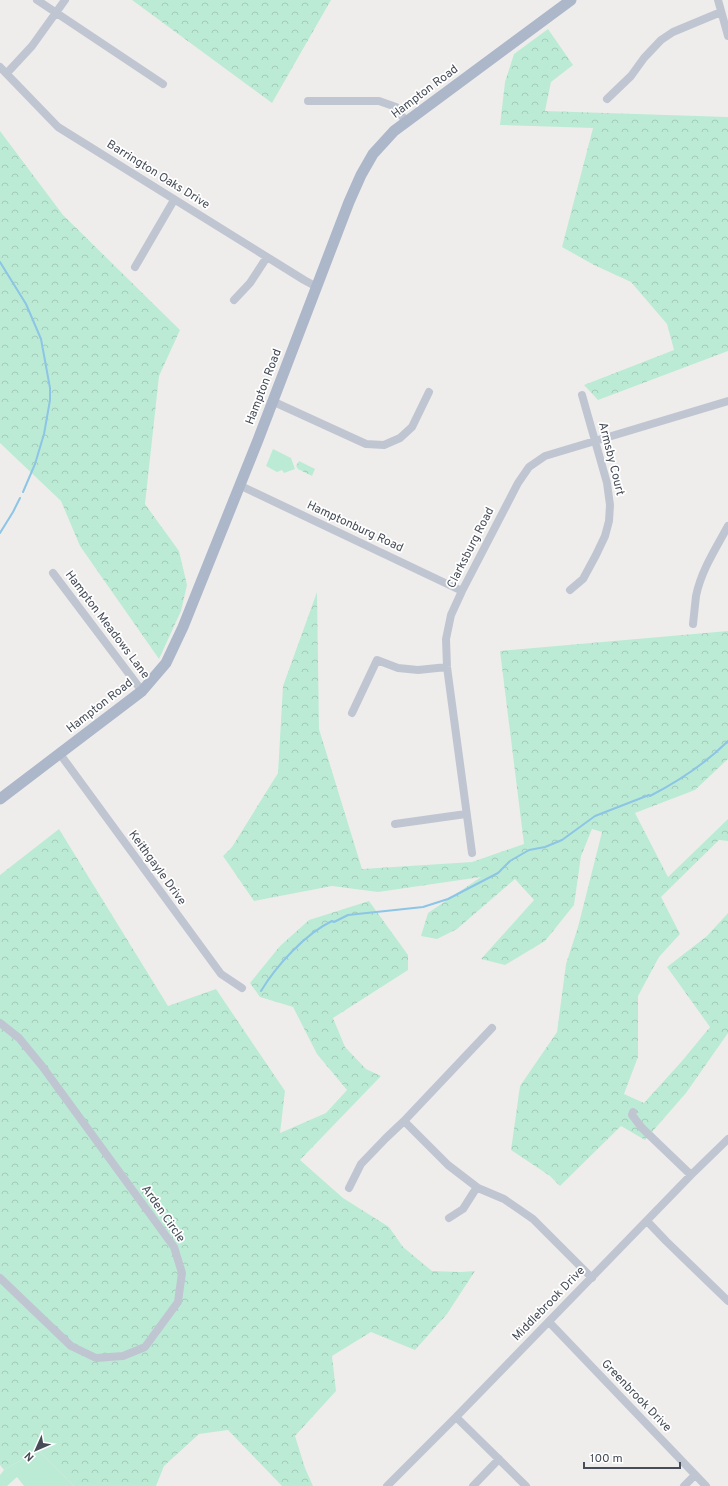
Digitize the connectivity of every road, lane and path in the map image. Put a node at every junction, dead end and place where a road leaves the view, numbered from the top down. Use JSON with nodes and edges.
{"nodes":[{"id":1,"x":37,"y":0,"type":"edge"},
{"id":2,"x":65,"y":0,"type":"edge"},
{"id":3,"x":571,"y":0,"type":"edge"},
{"id":4,"x":718,"y":0,"type":"edge"},
{"id":5,"x":721,"y":12,"type":"junction"},
{"id":6,"x":55,"y":14,"type":"junction"},
{"id":7,"x":728,"y":36,"type":"edge"},
{"id":8,"x":0,"y":67,"type":"edge"},
{"id":9,"x":7,"y":73,"type":"junction"},
{"id":10,"x":162,"y":84,"type":"dead end"},
{"id":11,"x":607,"y":99,"type":"dead end"},
{"id":12,"x":308,"y":101,"type":"dead end"},
{"id":13,"x":406,"y":122,"type":"junction"},
{"id":14,"x":174,"y":200,"type":"junction"},
{"id":15,"x":267,"y":257,"type":"junction"},
{"id":16,"x":135,"y":266,"type":"dead end"},
{"id":17,"x":317,"y":287,"type":"junction"},
{"id":18,"x":234,"y":300,"type":"dead end"},
{"id":19,"x":429,"y":392,"type":"dead end"},
{"id":20,"x":582,"y":395,"type":"dead end"},
{"id":21,"x":272,"y":401,"type":"junction"},
{"id":22,"x":728,"y":401,"type":"edge"},
{"id":23,"x":595,"y":441,"type":"junction"},
{"id":24,"x":239,"y":485,"type":"junction"},
{"id":25,"x":728,"y":526,"type":"edge"},
{"id":26,"x":53,"y":573,"type":"dead end"},
{"id":27,"x":570,"y":590,"type":"dead end"},
{"id":28,"x":462,"y":591,"type":"junction"},
{"id":29,"x":693,"y":624,"type":"dead end"},
{"id":30,"x":447,"y":667,"type":"junction"},
{"id":31,"x":142,"y":691,"type":"junction"},
{"id":32,"x":352,"y":713,"type":"dead end"},
{"id":33,"x":60,"y":754,"type":"junction"},
{"id":34,"x":0,"y":799,"type":"edge"},
{"id":35,"x":466,"y":814,"type":"junction"},
{"id":36,"x":395,"y":824,"type":"dead end"},
{"id":37,"x":472,"y":853,"type":"dead end"},
{"id":38,"x":242,"y":988,"type":"dead end"},
{"id":39,"x":0,"y":1023,"type":"edge"},
{"id":40,"x":492,"y":1028,"type":"dead end"},
{"id":41,"x":633,"y":1112,"type":"dead end"},
{"id":42,"x":404,"y":1121,"type":"junction"},
{"id":43,"x":728,"y":1139,"type":"edge"},
{"id":44,"x":691,"y":1175,"type":"junction"},
{"id":45,"x":477,"y":1187,"type":"junction"},
{"id":46,"x":349,"y":1188,"type":"dead end"},
{"id":47,"x":449,"y":1218,"type":"dead end"},
{"id":48,"x":647,"y":1221,"type":"junction"},
{"id":49,"x":0,"y":1278,"type":"edge"},
{"id":50,"x":592,"y":1278,"type":"junction"},
{"id":51,"x":728,"y":1301,"type":"edge"},
{"id":52,"x":549,"y":1322,"type":"junction"},
{"id":53,"x":456,"y":1417,"type":"junction"},
{"id":54,"x":500,"y":1460,"type":"junction"},
{"id":55,"x":695,"y":1475,"type":"junction"},
{"id":56,"x":387,"y":1486,"type":"edge"},
{"id":57,"x":473,"y":1486,"type":"edge"},
{"id":58,"x":526,"y":1486,"type":"edge"},
{"id":59,"x":684,"y":1486,"type":"edge"},
{"id":60,"x":706,"y":1486,"type":"edge"}],
"edges":[{"from":1,"to":6,"type":"street"},
{"from":2,"to":6,"type":"street"},
{"from":3,"to":13,"type":"main road","name":"Hampton Road"},
{"from":4,"to":5,"type":"street"},
{"from":5,"to":7,"type":"street"},
{"from":5,"to":11,"type":"street"},
{"from":6,"to":9,"type":"street"},
{"from":6,"to":10,"type":"street"},
{"from":8,"to":9,"type":"street","name":"Barrington Oaks Drive"},
{"from":9,"to":14,"type":"street","name":"Barrington Oaks Drive"},
{"from":12,"to":13,"type":"street"},
{"from":13,"to":17,"type":"main road","name":"Hampton Road"},
{"from":14,"to":15,"type":"street","name":"Barrington Oaks Drive"},
{"from":14,"to":16,"type":"street"},
{"from":15,"to":17,"type":"street","name":"Barrington Oaks Drive"},
{"from":15,"to":18,"type":"street"},
{"from":17,"to":21,"type":"main road","name":"Hampton Road"},
{"from":19,"to":21,"type":"street"},
{"from":20,"to":23,"type":"street","name":"Armsby Court"},
{"from":21,"to":24,"type":"main road","name":"Hampton Road"},
{"from":22,"to":23,"type":"street","name":"Clarksburg Road"},
{"from":23,"to":27,"type":"street","name":"Armsby Court"},
{"from":23,"to":28,"type":"street","name":"Clarksburg Road"},
{"from":24,"to":28,"type":"street","name":"Hamptonburg Road"},
{"from":24,"to":31,"type":"main road","name":"Hampton Road"},
{"from":25,"to":29,"type":"street"},
{"from":26,"to":31,"type":"street","name":"Hampton Meadows Lane"},
{"from":28,"to":30,"type":"street","name":"Clarksburg Road"},
{"from":30,"to":32,"type":"street"},
{"from":30,"to":35,"type":"street","name":"Clarksburg Road"},
{"from":31,"to":33,"type":"main road","name":"Hampton Road"},
{"from":33,"to":34,"type":"main road","name":"Hampton Road"},
{"from":33,"to":38,"type":"street","name":"Keithgayle Drive"},
{"from":35,"to":36,"type":"street"},
{"from":35,"to":37,"type":"street","name":"Clarksburg Road"},
{"from":39,"to":49,"type":"street","name":"Arden Circle"},
{"from":40,"to":42,"type":"street"},
{"from":41,"to":44,"type":"street"},
{"from":42,"to":45,"type":"street"},
{"from":42,"to":46,"type":"street"},
{"from":43,"to":44,"type":"street","name":"Middlebrook Drive"},
{"from":44,"to":48,"type":"street","name":"Middlebrook Drive"},
{"from":45,"to":47,"type":"street"},
{"from":45,"to":50,"type":"street"},
{"from":48,"to":50,"type":"street","name":"Middlebrook Drive"},
{"from":48,"to":51,"type":"street"},
{"from":50,"to":52,"type":"street","name":"Middlebrook Drive"},
{"from":52,"to":53,"type":"street","name":"Middlebrook Drive"},
{"from":52,"to":55,"type":"street","name":"Greenbrook Drive"},
{"from":53,"to":54,"type":"street"},
{"from":53,"to":56,"type":"street","name":"Middlebrook Drive"},
{"from":54,"to":57,"type":"street"},
{"from":54,"to":58,"type":"street"},
{"from":55,"to":59,"type":"street"},
{"from":55,"to":60,"type":"street","name":"Greenbrook Drive"}]}
